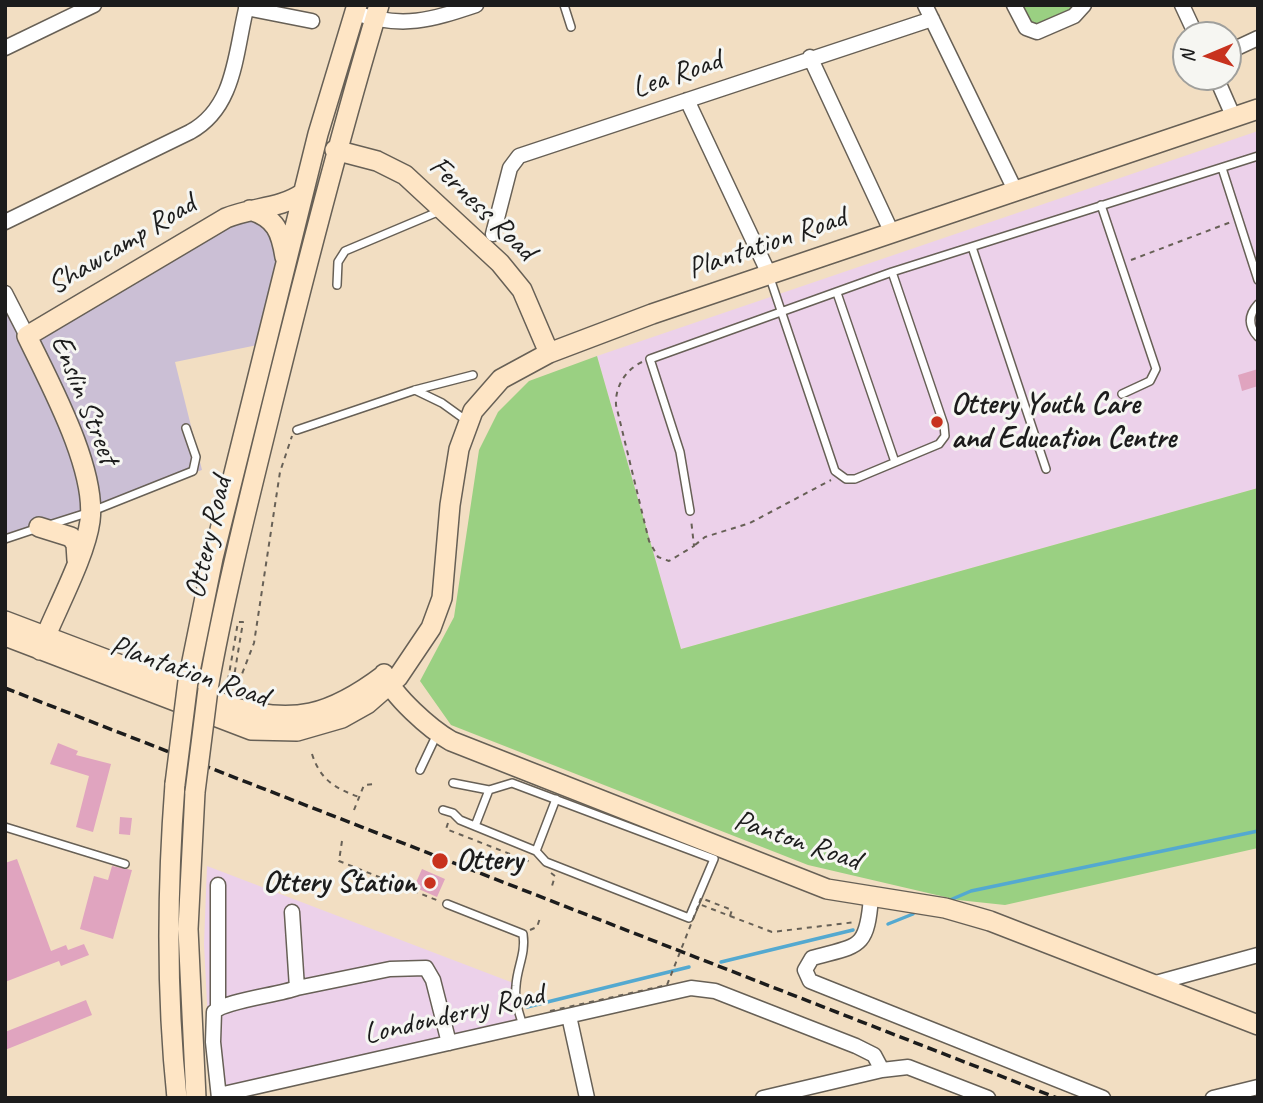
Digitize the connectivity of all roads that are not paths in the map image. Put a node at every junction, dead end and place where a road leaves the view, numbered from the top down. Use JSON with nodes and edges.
{"nodes":[{"id":1,"x":94,"y":5,"type":"edge"},
{"id":2,"x":477,"y":5,"type":"edge"},
{"id":3,"x":564,"y":5,"type":"edge"},
{"id":4,"x":1014,"y":5,"type":"edge"},
{"id":5,"x":1084,"y":5,"type":"edge"},
{"id":6,"x":1182,"y":5,"type":"edge"},
{"id":7,"x":246,"y":7,"type":"edge"},
{"id":8,"x":356,"y":9,"type":"edge"},
{"id":9,"x":377,"y":12,"type":"edge"},
{"id":10,"x":928,"y":12,"type":"edge"},
{"id":11,"x":312,"y":21,"type":"dead end"},
{"id":12,"x":1189,"y":21,"type":"edge"},
{"id":13,"x":571,"y":27,"type":"dead end"},
{"id":14,"x":1258,"y":38,"type":"edge"},
{"id":15,"x":1242,"y":45,"type":"edge"},
{"id":16,"x":5,"y":48,"type":"edge"},
{"id":17,"x":810,"y":57,"type":"junction"},
{"id":18,"x":1222,"y":91,"type":"edge"},
{"id":19,"x":687,"y":100,"type":"junction"},
{"id":20,"x":1258,"y":109,"type":"edge"},
{"id":21,"x":1234,"y":118,"type":"junction"},
{"id":22,"x":335,"y":149,"type":"junction"},
{"id":23,"x":1258,"y":156,"type":"edge"},
{"id":24,"x":1222,"y":168,"type":"junction"},
{"id":25,"x":1016,"y":192,"type":"junction"},
{"id":26,"x":303,"y":193,"type":"junction"},
{"id":27,"x":1101,"y":205,"type":"junction"},
{"id":28,"x":444,"y":209,"type":"junction"},
{"id":29,"x":249,"y":210,"type":"junction"},
{"id":30,"x":5,"y":222,"type":"edge"},
{"id":31,"x":892,"y":233,"type":"junction"},
{"id":32,"x":493,"y":234,"type":"dead end"},
{"id":33,"x":972,"y":247,"type":"junction"},
{"id":34,"x":286,"y":262,"type":"junction"},
{"id":35,"x":892,"y":272,"type":"junction"},
{"id":36,"x":769,"y":274,"type":"junction"},
{"id":37,"x":1258,"y":280,"type":"edge"},
{"id":38,"x":337,"y":285,"type":"dead end"},
{"id":39,"x":5,"y":293,"type":"edge"},
{"id":40,"x":837,"y":293,"type":"junction"},
{"id":41,"x":1258,"y":304,"type":"edge"},
{"id":42,"x":781,"y":312,"type":"junction"},
{"id":43,"x":533,"y":315,"type":"junction"},
{"id":44,"x":27,"y":336,"type":"junction"},
{"id":45,"x":1258,"y":337,"type":"edge"},
{"id":46,"x":549,"y":353,"type":"junction"},
{"id":47,"x":473,"y":375,"type":"dead end"},
{"id":48,"x":501,"y":379,"type":"junction"},
{"id":49,"x":415,"y":390,"type":"junction"},
{"id":50,"x":1122,"y":394,"type":"dead end"},
{"id":51,"x":468,"y":422,"type":"junction"},
{"id":52,"x":186,"y":428,"type":"dead end"},
{"id":53,"x":297,"y":430,"type":"road end"},
{"id":54,"x":895,"y":462,"type":"junction"},
{"id":55,"x":1046,"y":469,"type":"dead end"},
{"id":56,"x":690,"y":511,"type":"road end"},
{"id":57,"x":90,"y":512,"type":"junction"},
{"id":58,"x":39,"y":527,"type":"junction"},
{"id":59,"x":5,"y":539,"type":"edge"},
{"id":60,"x":77,"y":560,"type":"junction"},
{"id":61,"x":443,"y":576,"type":"junction"},
{"id":62,"x":5,"y":621,"type":"edge"},
{"id":63,"x":5,"y":636,"type":"edge"},
{"id":64,"x":42,"y":643,"type":"junction"},
{"id":65,"x":415,"y":656,"type":"junction"},
{"id":66,"x":386,"y":680,"type":"junction"},
{"id":67,"x":412,"y":707,"type":"junction"},
{"id":68,"x":437,"y":733,"type":"junction"},
{"id":69,"x":420,"y":770,"type":"dead end"},
{"id":70,"x":453,"y":782,"type":"dead end"},
{"id":71,"x":489,"y":790,"type":"junction"},
{"id":72,"x":556,"y":799,"type":"junction"},
{"id":73,"x":443,"y":810,"type":"dead end"},
{"id":74,"x":5,"y":827,"type":"edge"},
{"id":75,"x":475,"y":827,"type":"junction"},
{"id":76,"x":536,"y":851,"type":"junction"},
{"id":77,"x":125,"y":864,"type":"dead end"},
{"id":78,"x":218,"y":884,"type":"dead end"},
{"id":79,"x":871,"y":897,"type":"junction"},
{"id":80,"x":447,"y":904,"type":"road end"},
{"id":81,"x":292,"y":912,"type":"dead end"},
{"id":82,"x":1258,"y":955,"type":"edge"},
{"id":83,"x":1152,"y":984,"type":"junction"},
{"id":84,"x":297,"y":988,"type":"junction"},
{"id":85,"x":218,"y":1007,"type":"junction"},
{"id":86,"x":569,"y":1016,"type":"junction"},
{"id":87,"x":1258,"y":1025,"type":"edge"},
{"id":88,"x":523,"y":1026,"type":"junction"},
{"id":89,"x":449,"y":1043,"type":"junction"},
{"id":90,"x":882,"y":1070,"type":"junction"},
{"id":91,"x":1258,"y":1087,"type":"edge"},
{"id":92,"x":219,"y":1096,"type":"edge"},
{"id":93,"x":177,"y":1098,"type":"edge"},
{"id":94,"x":196,"y":1098,"type":"edge"},
{"id":95,"x":587,"y":1098,"type":"edge"},
{"id":96,"x":763,"y":1098,"type":"edge"},
{"id":97,"x":988,"y":1098,"type":"edge"},
{"id":98,"x":1103,"y":1098,"type":"edge"},
{"id":99,"x":1213,"y":1098,"type":"edge"}],
"edges":[{"from":1,"to":16,"type":"street"},
{"from":2,"to":9,"type":"street"},
{"from":3,"to":13,"type":"lane"},
{"from":4,"to":5,"type":"street"},
{"from":6,"to":12,"type":"street"},
{"from":7,"to":11,"type":"street"},
{"from":7,"to":30,"type":"street"},
{"from":8,"to":9,"type":"street"},
{"from":8,"to":26,"type":"street","name":"Ottery Road"},
{"from":9,"to":22,"type":"street","name":"Ottery Road"},
{"from":10,"to":17,"type":"street","name":"Lea Road"},
{"from":10,"to":25,"type":"street"},
{"from":14,"to":15,"type":"street"},
{"from":17,"to":19,"type":"street","name":"Lea Road"},
{"from":17,"to":31,"type":"street"},
{"from":18,"to":21,"type":"street"},
{"from":19,"to":32,"type":"street","name":"Lea Road"},
{"from":19,"to":36,"type":"street"},
{"from":20,"to":21,"type":"street","name":"Plantation Road"},
{"from":21,"to":25,"type":"street","name":"Plantation Road"},
{"from":22,"to":28,"type":"street","name":"Ferness Road"},
{"from":22,"to":94,"type":"street","name":"Ottery Road","bridge":true},
{"from":23,"to":24,"type":"lane"},
{"from":24,"to":27,"type":"lane"},
{"from":24,"to":37,"type":"lane"},
{"from":25,"to":31,"type":"street","name":"Plantation Road"},
{"from":26,"to":29,"type":"street","name":"Shawcamp Road"},
{"from":26,"to":34,"type":"street","name":"Ottery Road"},
{"from":27,"to":33,"type":"lane"},
{"from":27,"to":50,"type":"lane"},
{"from":28,"to":38,"type":"lane"},
{"from":28,"to":43,"type":"street","name":"Ferness Road"},
{"from":29,"to":34,"type":"street"},
{"from":29,"to":44,"type":"street","name":"Shawcamp Road"},
{"from":31,"to":36,"type":"street","name":"Plantation Road"},
{"from":33,"to":35,"type":"lane"},
{"from":33,"to":55,"type":"lane"},
{"from":34,"to":93,"type":"street","name":"Ottery Road","bridge":true},
{"from":35,"to":40,"type":"lane"},
{"from":35,"to":54,"type":"lane"},
{"from":36,"to":42,"type":"lane"},
{"from":36,"to":46,"type":"street","name":"Plantation Road"},
{"from":39,"to":44,"type":"street","name":"Enslin Street"},
{"from":40,"to":42,"type":"lane"},
{"from":40,"to":54,"type":"lane"},
{"from":41,"to":45,"type":"lane"},
{"from":42,"to":54,"type":"lane"},
{"from":42,"to":56,"type":"lane"},
{"from":43,"to":46,"type":"street","name":"Ferness Road"},
{"from":43,"to":48,"type":"street"},
{"from":44,"to":57,"type":"street","name":"Enslin Street"},
{"from":46,"to":48,"type":"street","name":"Plantation Road"},
{"from":47,"to":49,"type":"lane"},
{"from":48,"to":51,"type":"street","name":"Plantation Road"},
{"from":49,"to":51,"type":"lane"},
{"from":49,"to":53,"type":"lane"},
{"from":51,"to":61,"type":"street","name":"Plantation Road"},
{"from":52,"to":57,"type":"lane"},
{"from":57,"to":58,"type":"lane"},
{"from":57,"to":60,"type":"street","name":"Enslin Street"},
{"from":58,"to":59,"type":"lane"},
{"from":58,"to":60,"type":"street"},
{"from":60,"to":64,"type":"street","name":"Enslin Street"},
{"from":61,"to":65,"type":"street","name":"Plantation Road"},
{"from":61,"to":66,"type":"street","name":"Plantation Road"},
{"from":62,"to":64,"type":"street","name":"Plantation Road"},
{"from":63,"to":64,"type":"street","name":"Plantation Road"},
{"from":64,"to":66,"type":"street","name":"Plantation Road"},
{"from":65,"to":66,"type":"street","name":"Plantation Road"},
{"from":65,"to":67,"type":"street"},
{"from":66,"to":67,"type":"street","name":"Panton Road"},
{"from":67,"to":68,"type":"street","name":"Panton Road"},
{"from":68,"to":69,"type":"lane"},
{"from":68,"to":79,"type":"street","name":"Panton Road"},
{"from":70,"to":71,"type":"lane"},
{"from":71,"to":72,"type":"lane"},
{"from":71,"to":75,"type":"lane"},
{"from":72,"to":76,"type":"lane"},
{"from":72,"to":76,"type":"lane"},
{"from":73,"to":75,"type":"lane"},
{"from":74,"to":77,"type":"lane"},
{"from":75,"to":76,"type":"lane"},
{"from":78,"to":85,"type":"street"},
{"from":79,"to":83,"type":"street","name":"Panton Road"},
{"from":79,"to":98,"type":"street"},
{"from":80,"to":88,"type":"lane"},
{"from":81,"to":84,"type":"street"},
{"from":82,"to":83,"type":"street"},
{"from":83,"to":87,"type":"street","name":"Panton Road"},
{"from":84,"to":85,"type":"street"},
{"from":84,"to":89,"type":"street"},
{"from":85,"to":92,"type":"street"},
{"from":86,"to":88,"type":"street","name":"Londonderry Road"},
{"from":86,"to":90,"type":"street","name":"Londonderry Road"},
{"from":86,"to":95,"type":"street"},
{"from":88,"to":89,"type":"street","name":"Londonderry Road"},
{"from":89,"to":92,"type":"street","name":"Londonderry Road"},
{"from":90,"to":96,"type":"street"},
{"from":90,"to":97,"type":"street"},
{"from":91,"to":99,"type":"street"}]}
